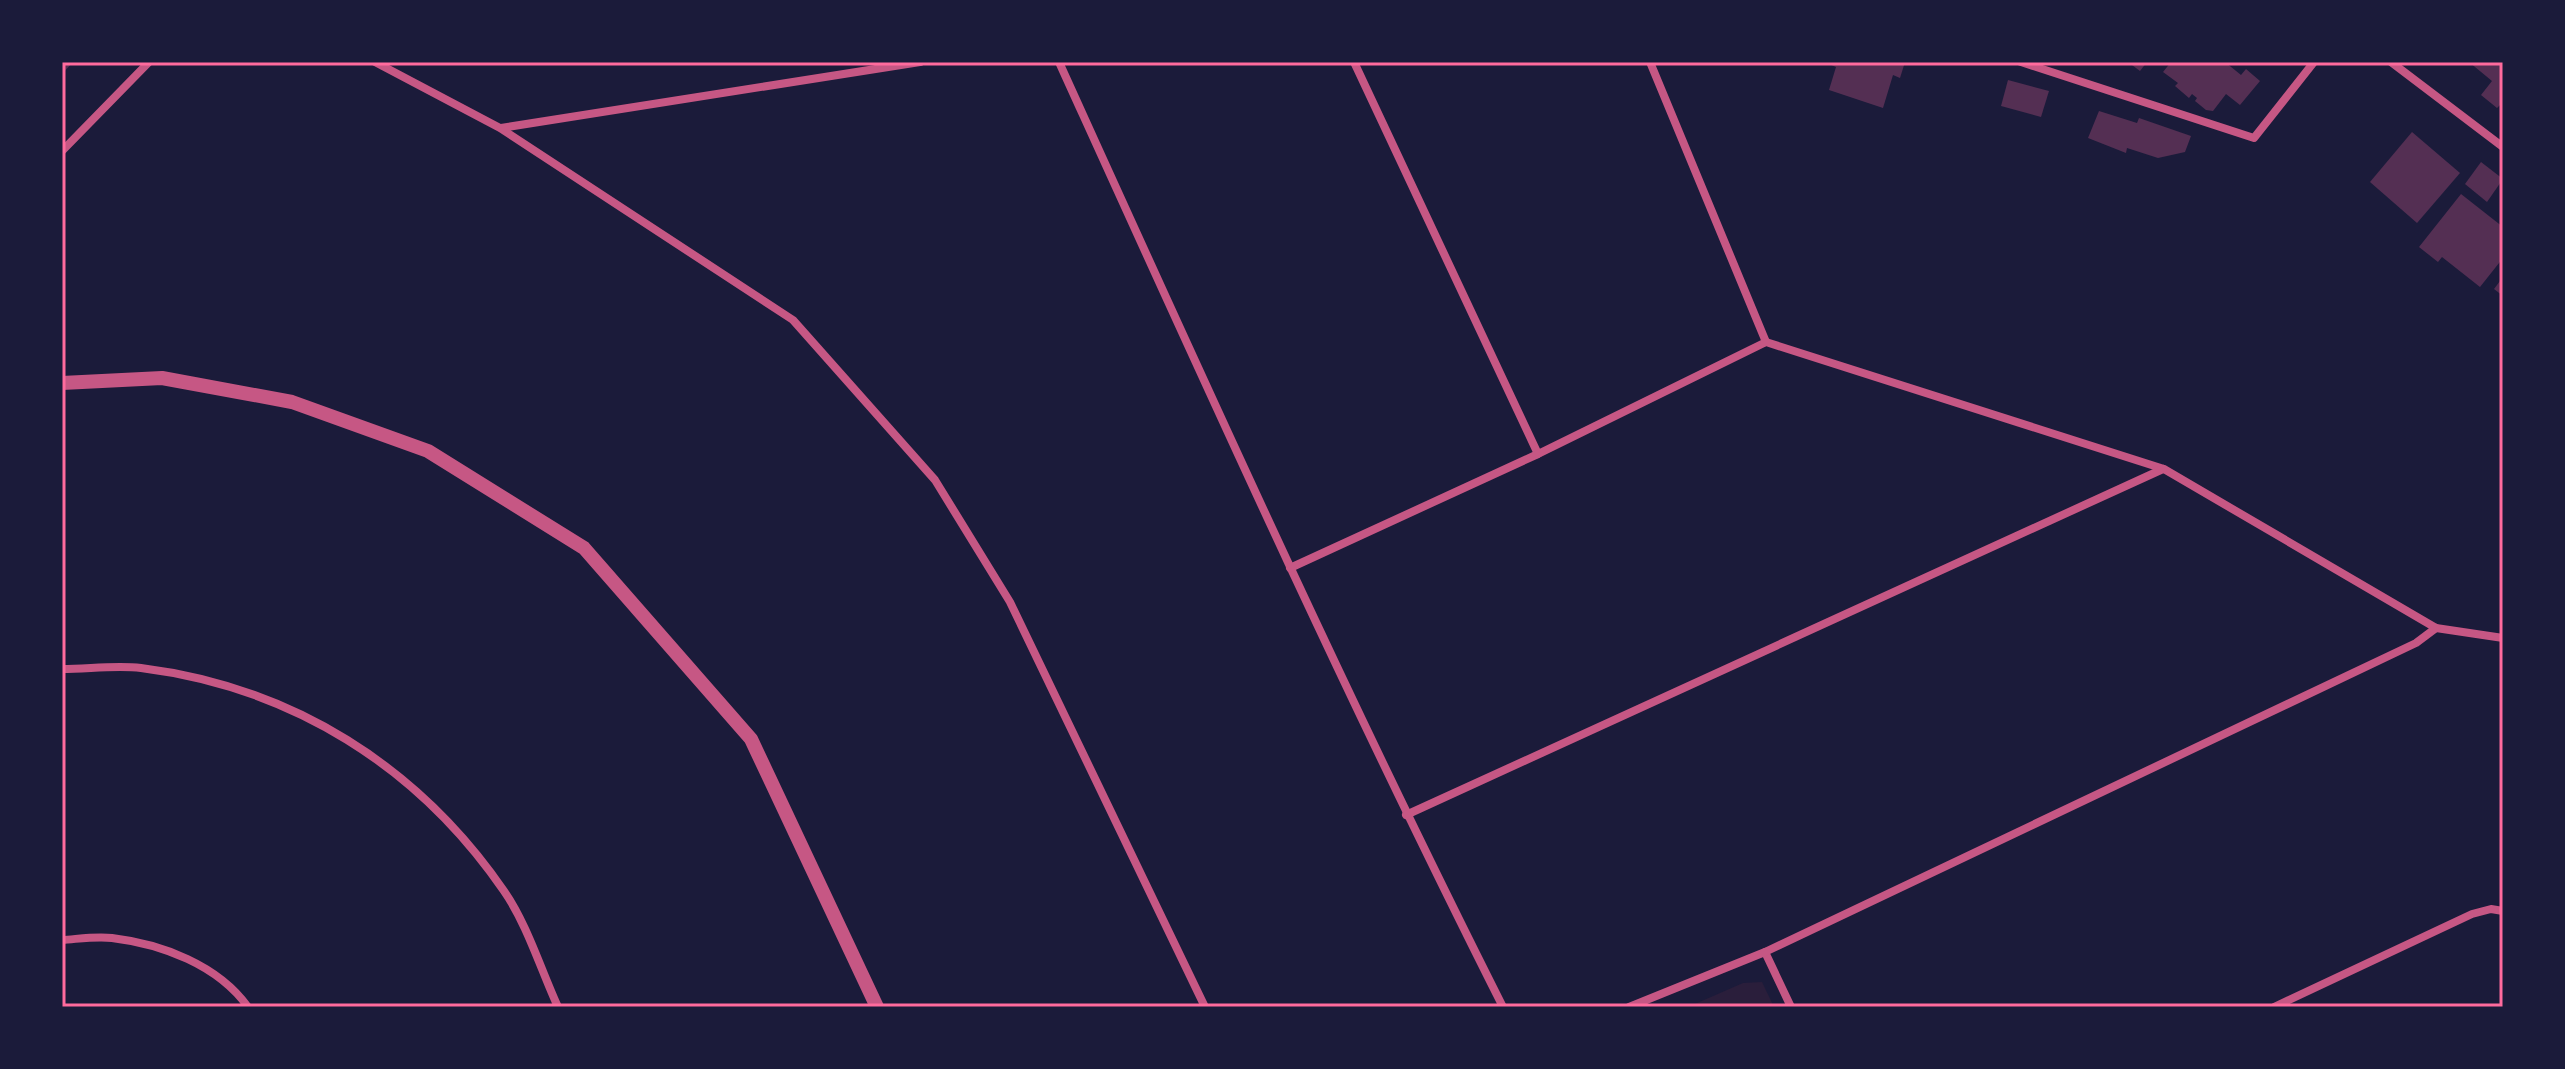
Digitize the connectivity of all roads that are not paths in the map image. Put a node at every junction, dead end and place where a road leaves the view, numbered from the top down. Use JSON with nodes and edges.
{"nodes":[{"id":1,"x":149,"y":62,"type":"edge"},
{"id":2,"x":375,"y":62,"type":"edge"},
{"id":3,"x":920,"y":62,"type":"edge"},
{"id":4,"x":1059,"y":62,"type":"edge"},
{"id":5,"x":1354,"y":62,"type":"edge"},
{"id":6,"x":1650,"y":62,"type":"edge"},
{"id":7,"x":2021,"y":62,"type":"edge"},
{"id":8,"x":2314,"y":62,"type":"edge"},
{"id":9,"x":2391,"y":62,"type":"edge"},
{"id":10,"x":500,"y":128,"type":"junction"},
{"id":11,"x":2503,"y":147,"type":"edge"},
{"id":12,"x":62,"y":151,"type":"edge"},
{"id":13,"x":1766,"y":342,"type":"junction"},
{"id":14,"x":62,"y":383,"type":"edge"},
{"id":15,"x":1538,"y":454,"type":"junction"},
{"id":16,"x":2164,"y":469,"type":"junction"},
{"id":17,"x":1290,"y":568,"type":"junction"},
{"id":18,"x":2436,"y":628,"type":"junction"},
{"id":19,"x":2503,"y":638,"type":"edge"},
{"id":20,"x":62,"y":669,"type":"edge"},
{"id":21,"x":1406,"y":815,"type":"junction"},
{"id":22,"x":2503,"y":911,"type":"edge"},
{"id":23,"x":62,"y":940,"type":"edge"},
{"id":24,"x":1765,"y":952,"type":"junction"},
{"id":25,"x":248,"y":1007,"type":"edge"},
{"id":26,"x":558,"y":1007,"type":"edge"},
{"id":27,"x":877,"y":1007,"type":"edge"},
{"id":28,"x":1205,"y":1007,"type":"edge"},
{"id":29,"x":1503,"y":1007,"type":"edge"},
{"id":30,"x":1629,"y":1007,"type":"edge"},
{"id":31,"x":1791,"y":1007,"type":"edge"},
{"id":32,"x":2274,"y":1007,"type":"edge"}],
"edges":[{"from":1,"to":12,"type":"street"},
{"from":2,"to":10,"type":"street"},
{"from":3,"to":10,"type":"street"},
{"from":4,"to":17,"type":"street"},
{"from":5,"to":15,"type":"street"},
{"from":6,"to":13,"type":"street"},
{"from":7,"to":8,"type":"street"},
{"from":9,"to":11,"type":"street"},
{"from":10,"to":28,"type":"street"},
{"from":13,"to":15,"type":"street"},
{"from":13,"to":16,"type":"street"},
{"from":14,"to":27,"type":"street"},
{"from":15,"to":17,"type":"street"},
{"from":16,"to":18,"type":"street"},
{"from":16,"to":21,"type":"street"},
{"from":17,"to":21,"type":"street"},
{"from":18,"to":19,"type":"street"},
{"from":18,"to":24,"type":"street"},
{"from":20,"to":26,"type":"street"},
{"from":21,"to":29,"type":"street"},
{"from":22,"to":32,"type":"street"},
{"from":23,"to":25,"type":"street"},
{"from":24,"to":30,"type":"street"},
{"from":24,"to":31,"type":"street"}]}
